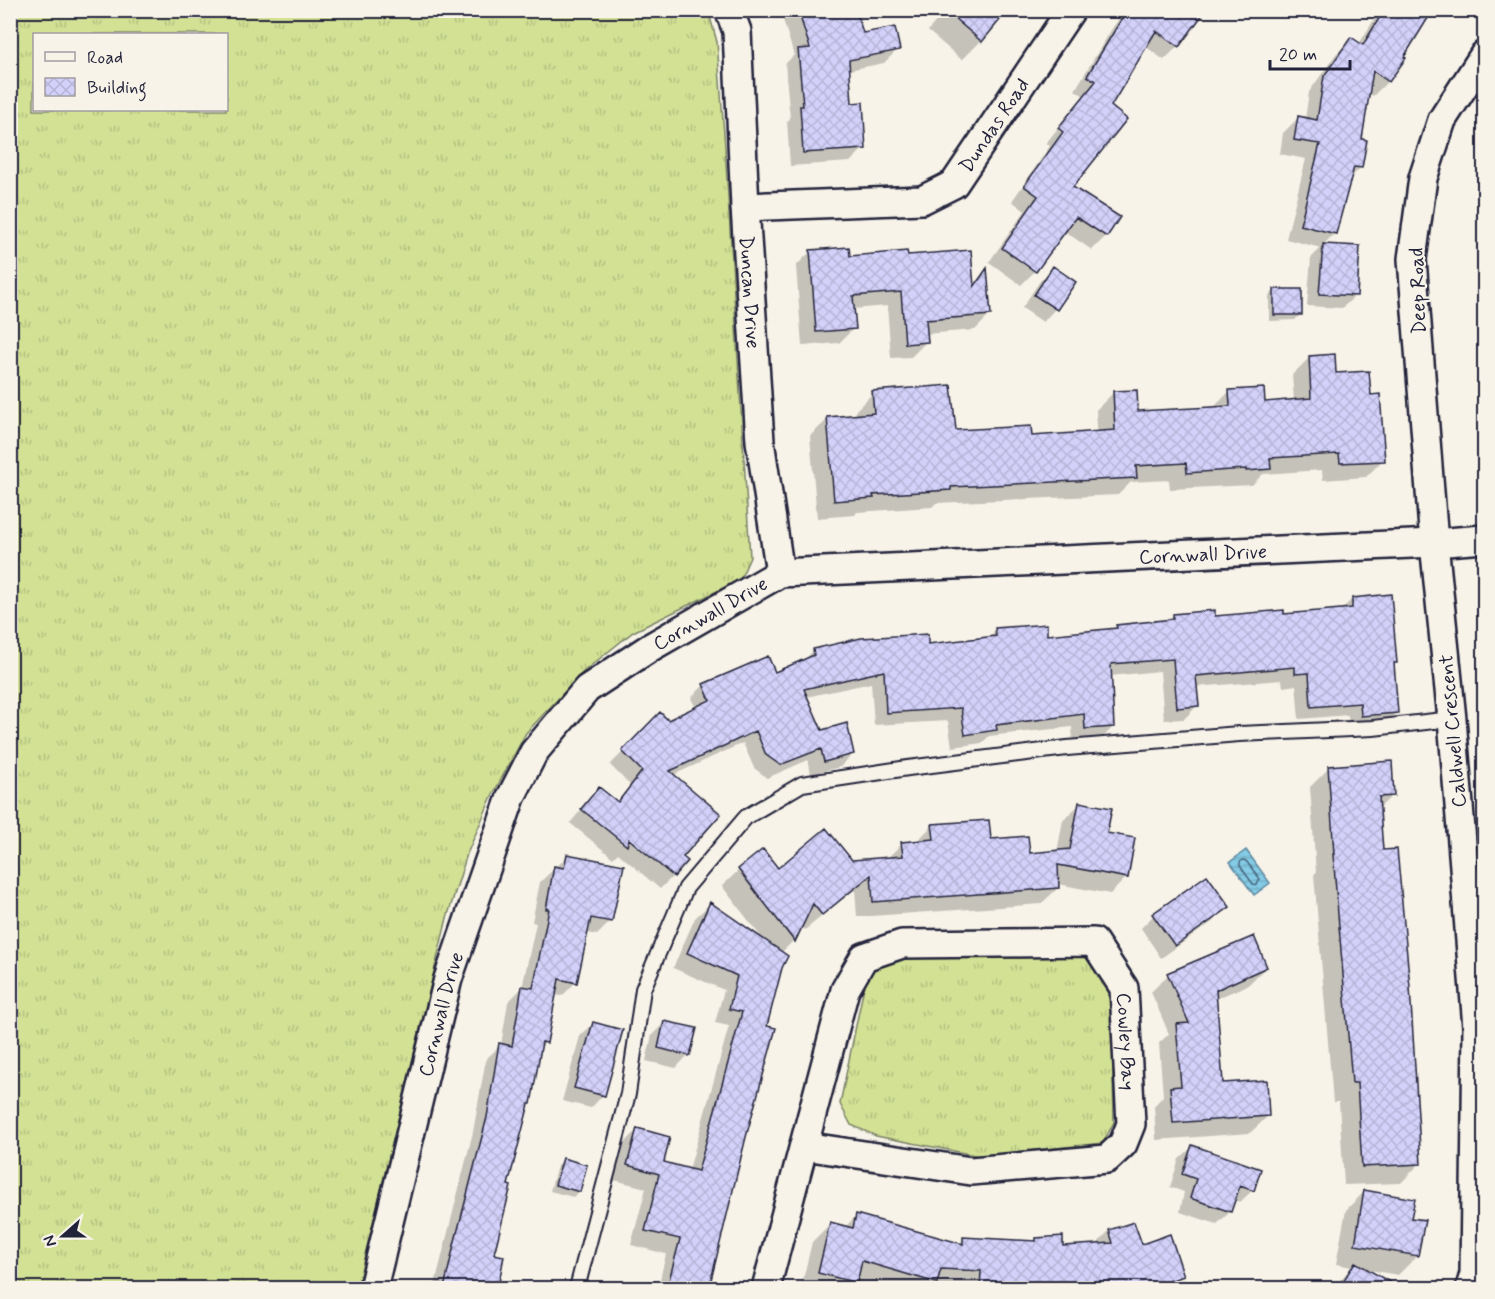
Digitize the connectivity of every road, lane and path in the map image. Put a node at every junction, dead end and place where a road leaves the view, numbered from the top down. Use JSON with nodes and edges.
{"nodes":[{"id":1,"x":729,"y":10,"type":"edge"},
{"id":2,"x":1071,"y":10,"type":"edge"},
{"id":3,"x":1485,"y":55,"type":"edge"},
{"id":4,"x":745,"y":207,"type":"junction"},
{"id":5,"x":1485,"y":539,"type":"edge"},
{"id":6,"x":1434,"y":543,"type":"junction"},
{"id":7,"x":780,"y":573,"type":"junction"},
{"id":8,"x":1452,"y":719,"type":"junction"},
{"id":9,"x":1481,"y":1027,"type":"edge"},
{"id":10,"x":804,"y":1146,"type":"junction"},
{"id":11,"x":1476,"y":1280,"type":"edge"},
{"id":12,"x":373,"y":1288,"type":"edge"},
{"id":13,"x":577,"y":1288,"type":"edge"},
{"id":14,"x":766,"y":1288,"type":"edge"}],
"edges":[{"from":1,"to":4,"type":"street","name":"Duncan Drive"},
{"from":2,"to":4,"type":"street","name":"Dundas Road"},
{"from":3,"to":6,"type":"street","name":"Deep Road"},
{"from":4,"to":7,"type":"street","name":"Duncan Drive"},
{"from":5,"to":6,"type":"street","name":"Cornwall Drive"},
{"from":6,"to":7,"type":"street","name":"Cornwall Drive"},
{"from":6,"to":8,"type":"street","name":"Caldwell Crescent"},
{"from":7,"to":12,"type":"street","name":"Cornwall Drive"},
{"from":8,"to":9,"type":"street","name":"Caldwell Crescent"},
{"from":8,"to":13,"type":"lane"},
{"from":9,"to":11,"type":"street","name":"Caldwell Crescent"},
{"from":10,"to":10,"type":"street","name":"Cowley Bay"},
{"from":10,"to":14,"type":"street","name":"Cowley Bay"}]}
